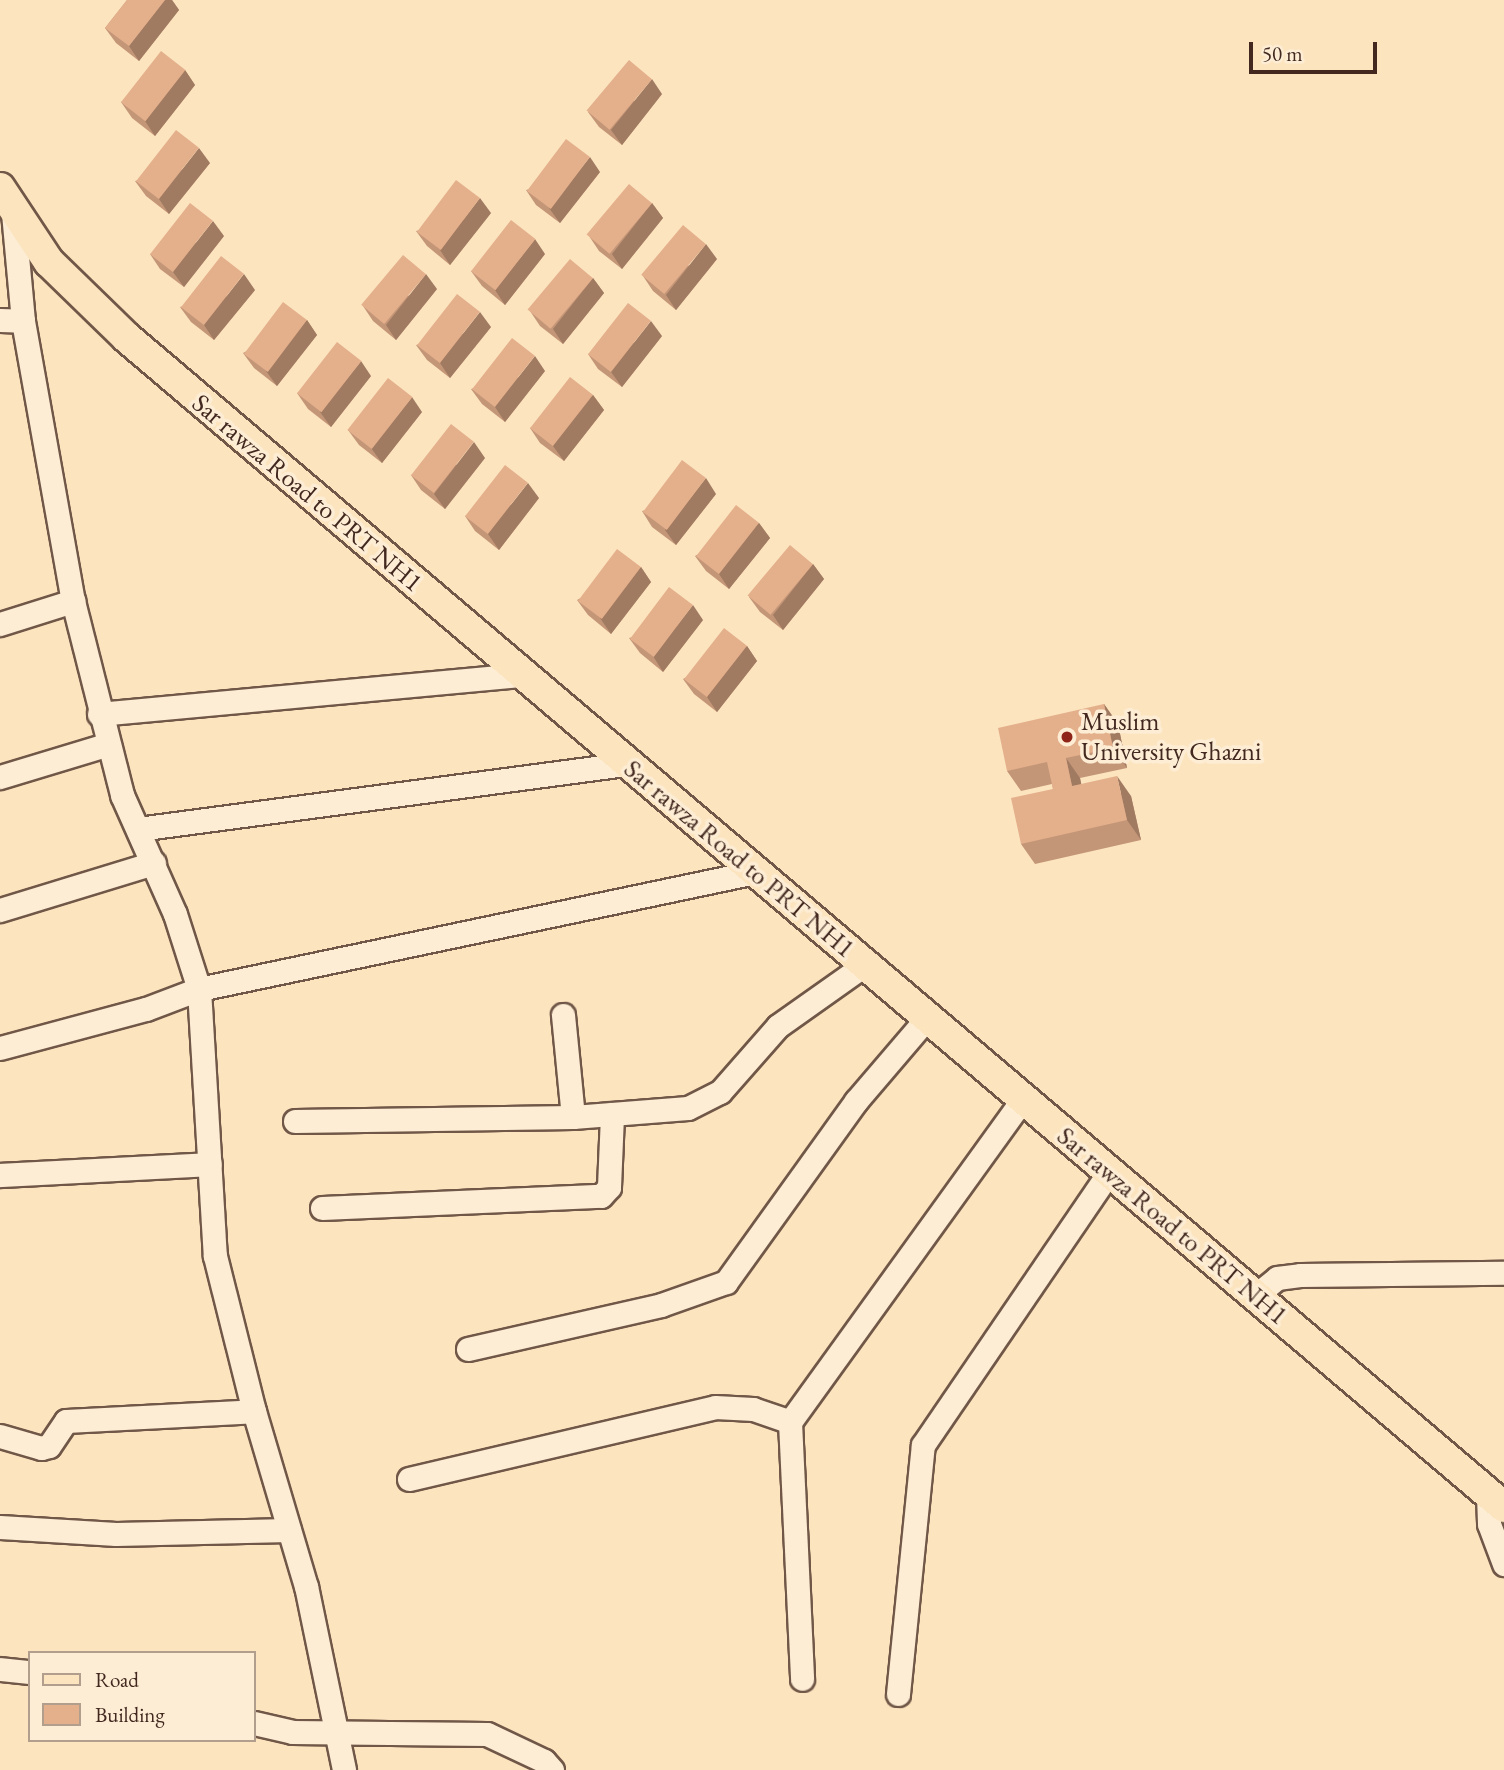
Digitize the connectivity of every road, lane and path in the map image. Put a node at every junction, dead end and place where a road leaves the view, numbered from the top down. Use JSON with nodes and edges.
{"nodes":[{"id":1,"x":6,"y":201,"type":"edge"},
{"id":2,"x":0,"y":320,"type":"edge"},
{"id":3,"x":23,"y":321,"type":"junction"},
{"id":4,"x":74,"y":601,"type":"junction"},
{"id":5,"x":0,"y":624,"type":"edge"},
{"id":6,"x":522,"y":675,"type":"junction"},
{"id":7,"x":99,"y":714,"type":"junction"},
{"id":8,"x":106,"y":745,"type":"junction"},
{"id":9,"x":627,"y":764,"type":"junction"},
{"id":10,"x":0,"y":778,"type":"edge"},
{"id":11,"x":138,"y":829,"type":"junction"},
{"id":12,"x":154,"y":863,"type":"junction"},
{"id":13,"x":755,"y":872,"type":"junction"},
{"id":14,"x":0,"y":910,"type":"edge"},
{"id":15,"x":864,"y":965,"type":"junction"},
{"id":16,"x":199,"y":989,"type":"junction"},
{"id":17,"x":563,"y":1015,"type":"dead end"},
{"id":18,"x":927,"y":1018,"type":"junction"},
{"id":19,"x":0,"y":1048,"type":"edge"},
{"id":20,"x":1023,"y":1099,"type":"junction"},
{"id":21,"x":612,"y":1114,"type":"junction"},
{"id":22,"x":573,"y":1117,"type":"junction"},
{"id":23,"x":295,"y":1121,"type":"dead end"},
{"id":24,"x":210,"y":1164,"type":"junction"},
{"id":25,"x":1109,"y":1172,"type":"junction"},
{"id":26,"x":0,"y":1175,"type":"edge"},
{"id":27,"x":322,"y":1208,"type":"dead end"},
{"id":28,"x":1504,"y":1273,"type":"edge"},
{"id":29,"x":1255,"y":1296,"type":"junction"},
{"id":30,"x":468,"y":1349,"type":"dead end"},
{"id":31,"x":254,"y":1411,"type":"junction"},
{"id":32,"x":790,"y":1422,"type":"junction"},
{"id":33,"x":0,"y":1436,"type":"edge"},
{"id":34,"x":409,"y":1479,"type":"dead end"},
{"id":35,"x":1496,"y":1500,"type":"edge"},
{"id":36,"x":0,"y":1527,"type":"edge"},
{"id":37,"x":289,"y":1530,"type":"junction"},
{"id":38,"x":1504,"y":1564,"type":"edge"},
{"id":39,"x":0,"y":1670,"type":"edge"},
{"id":40,"x":28,"y":1672,"type":"edge"},
{"id":41,"x":802,"y":1678,"type":"dead end"},
{"id":42,"x":898,"y":1694,"type":"dead end"},
{"id":43,"x":256,"y":1723,"type":"edge"},
{"id":44,"x":337,"y":1733,"type":"junction"},
{"id":45,"x":344,"y":1770,"type":"edge"},
{"id":46,"x":552,"y":1770,"type":"edge"}],
"edges":[{"from":1,"to":3,"type":"street"},
{"from":1,"to":6,"type":"main road","name":"Sar rawza Road to PRT NH1"},
{"from":2,"to":3,"type":"street"},
{"from":3,"to":4,"type":"street"},
{"from":4,"to":5,"type":"street"},
{"from":4,"to":7,"type":"street"},
{"from":6,"to":7,"type":"street"},
{"from":6,"to":9,"type":"main road","name":"Sar rawza Road to PRT NH1"},
{"from":7,"to":8,"type":"street"},
{"from":8,"to":10,"type":"street"},
{"from":8,"to":11,"type":"street"},
{"from":9,"to":11,"type":"street"},
{"from":9,"to":13,"type":"main road","name":"Sar rawza Road to PRT NH1"},
{"from":11,"to":12,"type":"street"},
{"from":12,"to":14,"type":"street"},
{"from":12,"to":16,"type":"street"},
{"from":13,"to":15,"type":"main road","name":"Sar rawza Road to PRT NH1"},
{"from":13,"to":16,"type":"street"},
{"from":15,"to":18,"type":"main road","name":"Sar rawza Road to PRT NH1"},
{"from":15,"to":21,"type":"street"},
{"from":16,"to":19,"type":"street"},
{"from":16,"to":24,"type":"street"},
{"from":17,"to":22,"type":"street"},
{"from":18,"to":20,"type":"main road","name":"Sar rawza Road to PRT NH1"},
{"from":18,"to":30,"type":"street"},
{"from":20,"to":25,"type":"main road","name":"Sar rawza Road to PRT NH1"},
{"from":20,"to":32,"type":"street"},
{"from":21,"to":22,"type":"street"},
{"from":21,"to":27,"type":"street"},
{"from":22,"to":23,"type":"street"},
{"from":24,"to":26,"type":"street"},
{"from":24,"to":31,"type":"street"},
{"from":25,"to":29,"type":"main road","name":"Sar rawza Road to PRT NH1"},
{"from":25,"to":42,"type":"street"},
{"from":28,"to":29,"type":"street"},
{"from":29,"to":35,"type":"main road","name":"Sar rawza Road to PRT NH1"},
{"from":31,"to":33,"type":"street"},
{"from":31,"to":37,"type":"street"},
{"from":32,"to":34,"type":"street"},
{"from":32,"to":41,"type":"street"},
{"from":35,"to":38,"type":"street"},
{"from":36,"to":37,"type":"street"},
{"from":37,"to":44,"type":"street"},
{"from":39,"to":40,"type":"street"},
{"from":43,"to":44,"type":"street"},
{"from":44,"to":45,"type":"street"},
{"from":44,"to":46,"type":"street"}]}
